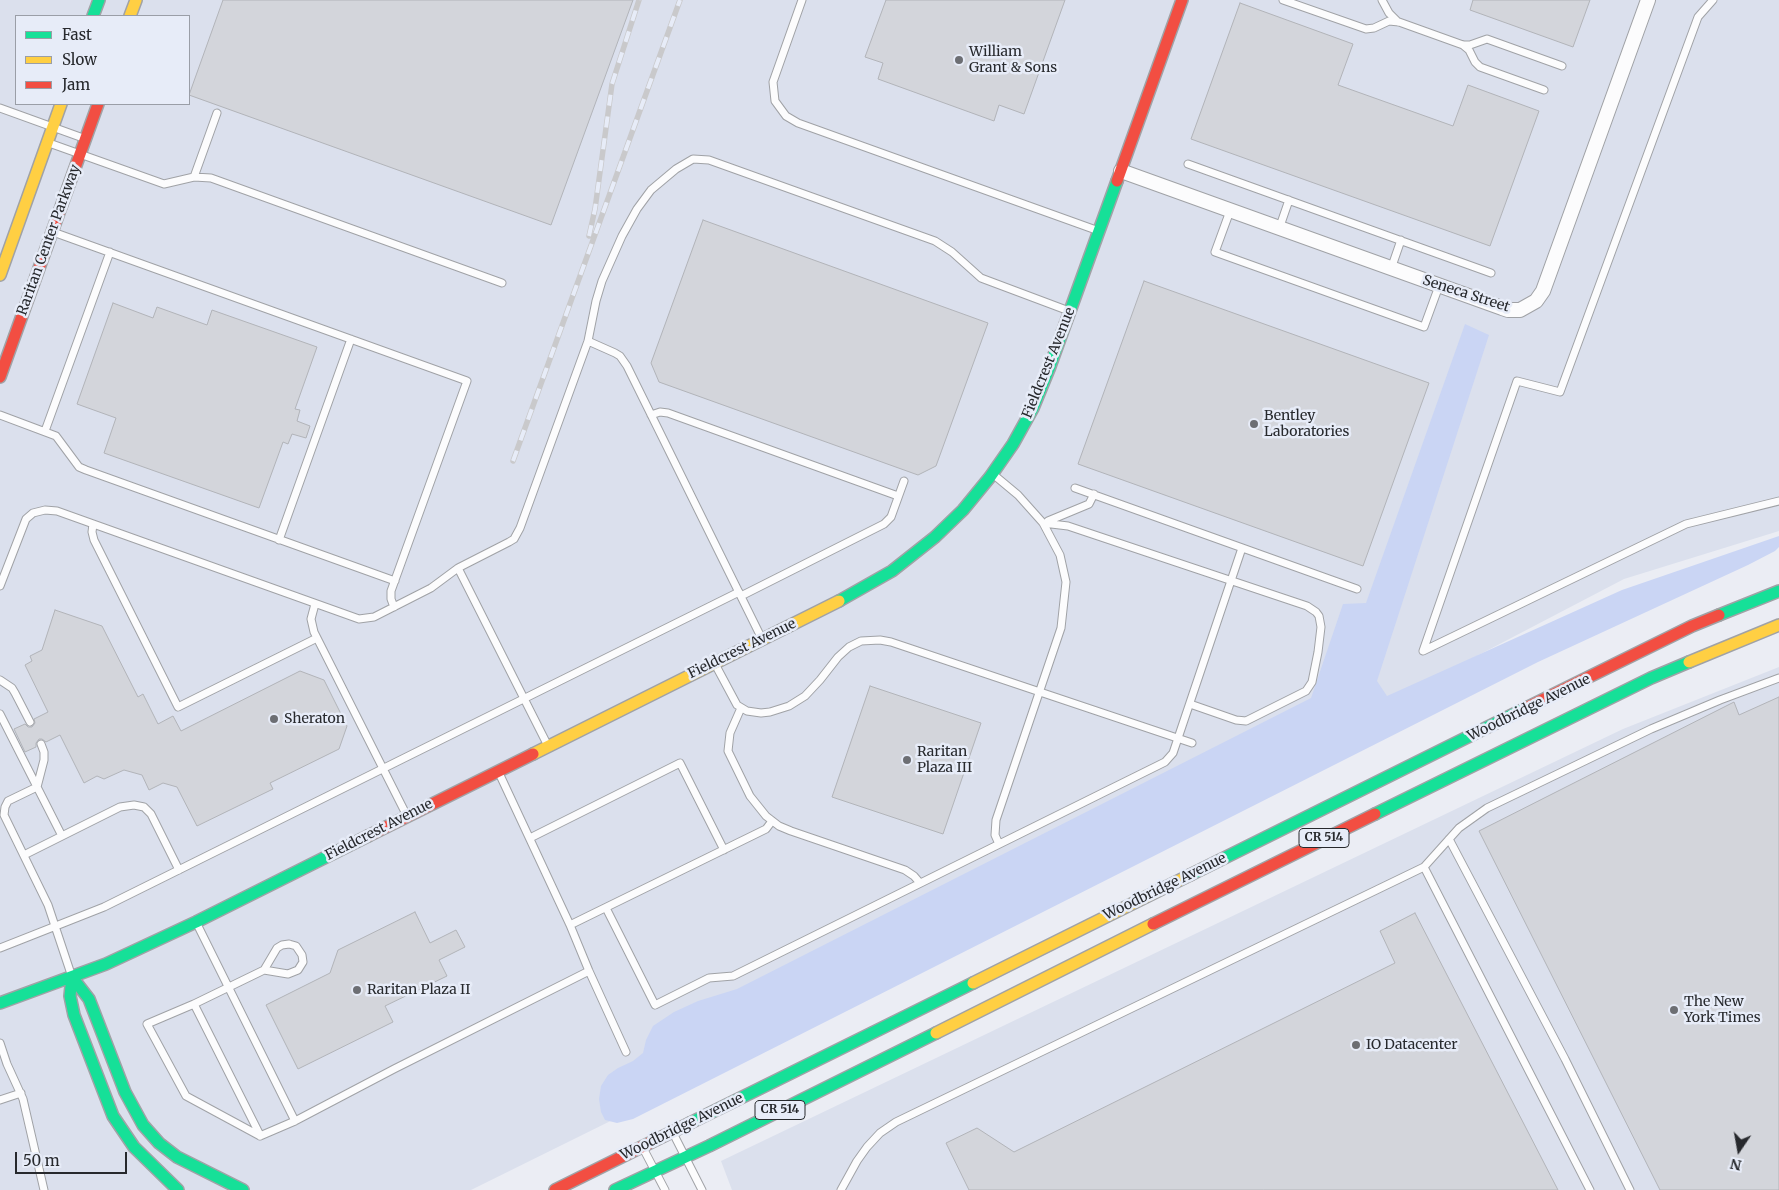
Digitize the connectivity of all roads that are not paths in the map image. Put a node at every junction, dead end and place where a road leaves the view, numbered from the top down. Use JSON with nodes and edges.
{"nodes":[{"id":1,"x":99,"y":0,"type":"edge"},
{"id":2,"x":136,"y":0,"type":"edge"},
{"id":3,"x":802,"y":0,"type":"edge"},
{"id":4,"x":1182,"y":0,"type":"edge"},
{"id":5,"x":1283,"y":0,"type":"edge"},
{"id":6,"x":1382,"y":0,"type":"edge"},
{"id":7,"x":1648,"y":0,"type":"edge"},
{"id":8,"x":1713,"y":0,"type":"edge"},
{"id":9,"x":93,"y":15,"type":"edge"},
{"id":10,"x":130,"y":15,"type":"edge"},
{"id":11,"x":1399,"y":22,"type":"junction"},
{"id":12,"x":1463,"y":45,"type":"junction"},
{"id":13,"x":1562,"y":66,"type":"dead end"},
{"id":14,"x":1544,"y":90,"type":"dead end"},
{"id":15,"x":61,"y":105,"type":"edge"},
{"id":16,"x":98,"y":105,"type":"edge"},
{"id":17,"x":0,"y":108,"type":"edge"},
{"id":18,"x":217,"y":113,"type":"dead end"},
{"id":19,"x":53,"y":127,"type":"junction"},
{"id":20,"x":86,"y":139,"type":"junction"},
{"id":21,"x":48,"y":142,"type":"junction"},
{"id":22,"x":80,"y":154,"type":"junction"},
{"id":23,"x":1188,"y":164,"type":"dead end"},
{"id":24,"x":1121,"y":171,"type":"junction"},
{"id":25,"x":194,"y":177,"type":"junction"},
{"id":26,"x":1289,"y":200,"type":"junction"},
{"id":27,"x":1230,"y":211,"type":"junction"},
{"id":28,"x":1279,"y":228,"type":"junction"},
{"id":29,"x":1099,"y":231,"type":"junction"},
{"id":30,"x":52,"y":232,"type":"junction"},
{"id":31,"x":1401,"y":240,"type":"junction"},
{"id":32,"x":110,"y":252,"type":"junction"},
{"id":33,"x":1391,"y":268,"type":"junction"},
{"id":34,"x":1491,"y":273,"type":"dead end"},
{"id":35,"x":0,"y":275,"type":"edge"},
{"id":36,"x":502,"y":283,"type":"dead end"},
{"id":37,"x":1439,"y":286,"type":"junction"},
{"id":38,"x":1070,"y":311,"type":"junction"},
{"id":39,"x":351,"y":339,"type":"junction"},
{"id":40,"x":588,"y":341,"type":"junction"},
{"id":41,"x":0,"y":377,"type":"edge"},
{"id":42,"x":0,"y":415,"type":"edge"},
{"id":43,"x":651,"y":415,"type":"junction"},
{"id":44,"x":45,"y":431,"type":"junction"},
{"id":45,"x":992,"y":474,"type":"junction"},
{"id":46,"x":904,"y":481,"type":"dead end"},
{"id":47,"x":1075,"y":488,"type":"dead end"},
{"id":48,"x":1094,"y":494,"type":"junction"},
{"id":49,"x":898,"y":496,"type":"junction"},
{"id":50,"x":1779,"y":501,"type":"edge"},
{"id":51,"x":1043,"y":523,"type":"junction"},
{"id":52,"x":93,"y":524,"type":"junction"},
{"id":53,"x":279,"y":540,"type":"junction"},
{"id":54,"x":1242,"y":548,"type":"junction"},
{"id":55,"x":458,"y":568,"type":"junction"},
{"id":56,"x":1231,"y":580,"type":"junction"},
{"id":57,"x":395,"y":581,"type":"junction"},
{"id":58,"x":0,"y":586,"type":"edge"},
{"id":59,"x":1357,"y":589,"type":"dead end"},
{"id":60,"x":1779,"y":591,"type":"edge"},
{"id":61,"x":740,"y":594,"type":"junction"},
{"id":62,"x":315,"y":604,"type":"junction"},
{"id":63,"x":394,"y":606,"type":"junction"},
{"id":64,"x":1779,"y":625,"type":"edge"},
{"id":65,"x":317,"y":638,"type":"junction"},
{"id":66,"x":762,"y":639,"type":"junction"},
{"id":67,"x":715,"y":663,"type":"junction"},
{"id":68,"x":1779,"y":678,"type":"edge"},
{"id":69,"x":0,"y":680,"type":"edge"},
{"id":70,"x":1040,"y":692,"type":"junction"},
{"id":71,"x":524,"y":698,"type":"junction"},
{"id":72,"x":1190,"y":704,"type":"junction"},
{"id":73,"x":742,"y":708,"type":"junction"},
{"id":74,"x":0,"y":714,"type":"edge"},
{"id":75,"x":30,"y":722,"type":"dead end"},
{"id":76,"x":1178,"y":739,"type":"junction"},
{"id":77,"x":1192,"y":743,"type":"dead end"},
{"id":78,"x":41,"y":744,"type":"dead end"},
{"id":79,"x":548,"y":746,"type":"junction"},
{"id":80,"x":383,"y":769,"type":"junction"},
{"id":81,"x":498,"y":770,"type":"junction"},
{"id":82,"x":37,"y":787,"type":"junction"},
{"id":83,"x":407,"y":816,"type":"junction"},
{"id":84,"x":772,"y":822,"type":"junction"},
{"id":85,"x":62,"y":836,"type":"junction"},
{"id":86,"x":530,"y":838,"type":"junction"},
{"id":87,"x":1449,"y":838,"type":"junction"},
{"id":88,"x":999,"y":844,"type":"junction"},
{"id":89,"x":724,"y":850,"type":"junction"},
{"id":90,"x":24,"y":855,"type":"junction"},
{"id":91,"x":1424,"y":866,"type":"junction"},
{"id":92,"x":180,"y":870,"type":"junction"},
{"id":93,"x":920,"y":883,"type":"junction"},
{"id":94,"x":606,"y":908,"type":"junction"},
{"id":95,"x":196,"y":922,"type":"junction"},
{"id":96,"x":570,"y":925,"type":"junction"},
{"id":97,"x":56,"y":927,"type":"junction"},
{"id":98,"x":0,"y":948,"type":"edge"},
{"id":99,"x":264,"y":970,"type":"junction"},
{"id":100,"x":589,"y":971,"type":"junction"},
{"id":101,"x":72,"y":977,"type":"junction"},
{"id":102,"x":228,"y":987,"type":"junction"},
{"id":103,"x":0,"y":1002,"type":"edge"},
{"id":104,"x":194,"y":1004,"type":"junction"},
{"id":105,"x":0,"y":1042,"type":"edge"},
{"id":106,"x":626,"y":1052,"type":"dead end"},
{"id":107,"x":21,"y":1093,"type":"junction"},
{"id":108,"x":0,"y":1100,"type":"edge"},
{"id":109,"x":295,"y":1121,"type":"junction"},
{"id":110,"x":672,"y":1132,"type":"junction"},
{"id":111,"x":260,"y":1136,"type":"junction"},
{"id":112,"x":642,"y":1147,"type":"junction"},
{"id":113,"x":685,"y":1156,"type":"junction"},
{"id":114,"x":654,"y":1171,"type":"junction"},
{"id":115,"x":551,"y":1189,"type":"edge"},
{"id":116,"x":44,"y":1190,"type":"edge"},
{"id":117,"x":178,"y":1190,"type":"edge"},
{"id":118,"x":243,"y":1190,"type":"edge"},
{"id":119,"x":614,"y":1190,"type":"edge"},
{"id":120,"x":664,"y":1190,"type":"edge"},
{"id":121,"x":702,"y":1190,"type":"edge"},
{"id":122,"x":842,"y":1190,"type":"edge"},
{"id":123,"x":1590,"y":1190,"type":"edge"},
{"id":124,"x":1630,"y":1190,"type":"edge"}],
"edges":[{"from":1,"to":9,"type":"main road"},
{"from":2,"to":10,"type":"main road"},
{"from":3,"to":29,"type":"lane"},
{"from":4,"to":24,"type":"main road","name":"Fieldcrest Avenue"},
{"from":5,"to":11,"type":"lane"},
{"from":6,"to":11,"type":"lane"},
{"from":7,"to":37,"type":"street","name":"Seneca Street"},
{"from":8,"to":50,"type":"lane"},
{"from":11,"to":12,"type":"lane"},
{"from":12,"to":13,"type":"lane"},
{"from":12,"to":14,"type":"lane"},
{"from":15,"to":19,"type":"main road"},
{"from":16,"to":20,"type":"main road","name":"Raritan Center Parkway"},
{"from":17,"to":19,"type":"lane"},
{"from":18,"to":25,"type":"lane"},
{"from":19,"to":20,"type":"lane"},
{"from":19,"to":21,"type":"main road"},
{"from":20,"to":22,"type":"main road","name":"Raritan Center Parkway"},
{"from":21,"to":22,"type":"lane"},
{"from":21,"to":35,"type":"main road"},
{"from":22,"to":25,"type":"lane"},
{"from":22,"to":30,"type":"main road","name":"Raritan Center Parkway"},
{"from":23,"to":26,"type":"lane"},
{"from":24,"to":27,"type":"street","name":"Seneca Street"},
{"from":24,"to":29,"type":"main road","name":"Fieldcrest Avenue"},
{"from":25,"to":36,"type":"lane"},
{"from":26,"to":28,"type":"lane"},
{"from":26,"to":31,"type":"lane"},
{"from":27,"to":28,"type":"street","name":"Seneca Street"},
{"from":27,"to":37,"type":"lane"},
{"from":28,"to":33,"type":"street","name":"Seneca Street"},
{"from":29,"to":38,"type":"main road","name":"Fieldcrest Avenue"},
{"from":30,"to":32,"type":"lane"},
{"from":30,"to":41,"type":"main road","name":"Raritan Center Parkway"},
{"from":31,"to":33,"type":"lane"},
{"from":31,"to":34,"type":"lane"},
{"from":32,"to":39,"type":"lane"},
{"from":32,"to":44,"type":"lane"},
{"from":33,"to":37,"type":"street","name":"Seneca Street"},
{"from":38,"to":40,"type":"lane"},
{"from":38,"to":45,"type":"main road","name":"Fieldcrest Avenue"},
{"from":39,"to":53,"type":"lane"},
{"from":39,"to":57,"type":"lane"},
{"from":40,"to":43,"type":"lane"},
{"from":40,"to":55,"type":"lane"},
{"from":42,"to":44,"type":"lane"},
{"from":43,"to":49,"type":"lane"},
{"from":43,"to":61,"type":"lane"},
{"from":44,"to":53,"type":"lane"},
{"from":45,"to":51,"type":"lane"},
{"from":45,"to":66,"type":"main road","name":"Fieldcrest Avenue"},
{"from":46,"to":49,"type":"lane"},
{"from":47,"to":48,"type":"lane"},
{"from":48,"to":51,"type":"lane"},
{"from":48,"to":54,"type":"lane"},
{"from":49,"to":61,"type":"lane"},
{"from":51,"to":56,"type":"lane"},
{"from":51,"to":70,"type":"lane"},
{"from":52,"to":58,"type":"lane"},
{"from":52,"to":62,"type":"lane"},
{"from":52,"to":65,"type":"lane"},
{"from":53,"to":57,"type":"lane"},
{"from":54,"to":56,"type":"lane"},
{"from":54,"to":59,"type":"lane"},
{"from":55,"to":63,"type":"lane"},
{"from":55,"to":71,"type":"lane"},
{"from":56,"to":72,"type":"lane"},
{"from":56,"to":72,"type":"lane"},
{"from":57,"to":63,"type":"lane"},
{"from":60,"to":110,"type":"main road","name":"Woodbridge Avenue","number":"CR 514"},
{"from":61,"to":66,"type":"lane"},
{"from":61,"to":71,"type":"lane"},
{"from":62,"to":63,"type":"lane"},
{"from":62,"to":65,"type":"lane"},
{"from":64,"to":113,"type":"main road","name":"Woodbridge Avenue","number":"CR 514"},
{"from":65,"to":80,"type":"lane"},
{"from":66,"to":67,"type":"main road","name":"Fieldcrest Avenue"},
{"from":67,"to":73,"type":"lane"},
{"from":67,"to":79,"type":"main road","name":"Fieldcrest Avenue"},
{"from":68,"to":87,"type":"lane"},
{"from":69,"to":75,"type":"lane"},
{"from":70,"to":73,"type":"lane"},
{"from":70,"to":76,"type":"lane"},
{"from":70,"to":88,"type":"lane"},
{"from":71,"to":79,"type":"lane"},
{"from":71,"to":80,"type":"lane"},
{"from":72,"to":76,"type":"lane"},
{"from":73,"to":84,"type":"lane"},
{"from":74,"to":82,"type":"lane"},
{"from":76,"to":77,"type":"lane"},
{"from":76,"to":88,"type":"lane"},
{"from":78,"to":82,"type":"lane"},
{"from":79,"to":81,"type":"main road","name":"Fieldcrest Avenue"},
{"from":80,"to":83,"type":"lane"},
{"from":80,"to":92,"type":"lane"},
{"from":81,"to":83,"type":"main road","name":"Fieldcrest Avenue"},
{"from":81,"to":86,"type":"lane"},
{"from":82,"to":85,"type":"lane"},
{"from":82,"to":90,"type":"lane"},
{"from":83,"to":95,"type":"main road","name":"Fieldcrest Avenue"},
{"from":84,"to":89,"type":"lane"},
{"from":84,"to":93,"type":"lane"},
{"from":85,"to":90,"type":"lane"},
{"from":85,"to":92,"type":"lane"},
{"from":86,"to":89,"type":"lane"},
{"from":86,"to":96,"type":"lane"},
{"from":87,"to":91,"type":"lane"},
{"from":87,"to":124,"type":"lane"},
{"from":88,"to":93,"type":"lane"},
{"from":89,"to":94,"type":"lane"},
{"from":90,"to":97,"type":"lane"},
{"from":91,"to":122,"type":"lane"},
{"from":91,"to":123,"type":"lane"},
{"from":92,"to":97,"type":"lane"},
{"from":93,"to":94,"type":"lane"},
{"from":94,"to":96,"type":"lane"},
{"from":95,"to":101,"type":"main road","name":"Fieldcrest Avenue"},
{"from":95,"to":102,"type":"lane"},
{"from":96,"to":100,"type":"lane"},
{"from":97,"to":98,"type":"lane"},
{"from":97,"to":101,"type":"lane"},
{"from":99,"to":99,"type":"lane"},
{"from":99,"to":102,"type":"lane"},
{"from":100,"to":106,"type":"lane"},
{"from":100,"to":109,"type":"lane"},
{"from":101,"to":103,"type":"main road","name":"Fieldcrest Avenue"},
{"from":101,"to":117,"type":"main road"},
{"from":101,"to":118,"type":"main road"},
{"from":102,"to":104,"type":"lane"},
{"from":102,"to":109,"type":"lane"},
{"from":104,"to":111,"type":"lane"},
{"from":104,"to":111,"type":"lane"},
{"from":105,"to":107,"type":"lane"},
{"from":107,"to":108,"type":"lane"},
{"from":107,"to":116,"type":"lane"},
{"from":109,"to":111,"type":"lane"},
{"from":110,"to":112,"type":"main road","name":"Woodbridge Avenue","number":"CR 514"},
{"from":110,"to":113,"type":"lane"},
{"from":112,"to":114,"type":"lane"},
{"from":112,"to":115,"type":"main road","name":"Woodbridge Avenue","number":"CR 514"},
{"from":113,"to":114,"type":"main road","name":"Woodbridge Avenue","number":"CR 514"},
{"from":113,"to":121,"type":"lane"},
{"from":114,"to":119,"type":"main road","name":"Woodbridge Avenue","number":"CR 514"},
{"from":114,"to":120,"type":"lane"}]}
